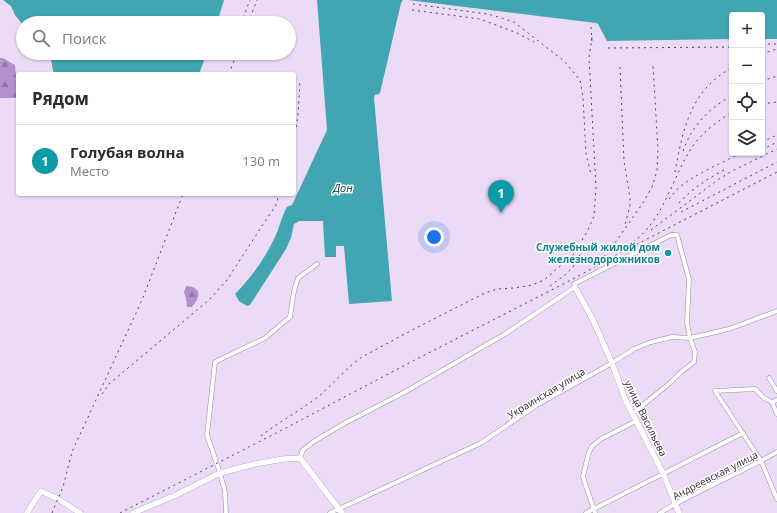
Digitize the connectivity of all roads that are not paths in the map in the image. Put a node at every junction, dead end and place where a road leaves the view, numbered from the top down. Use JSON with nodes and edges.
{"nodes":[{"id":1,"x":316,"y":264,"type":"dead end"},
{"id":2,"x":575,"y":286,"type":"junction"},
{"id":3,"x":777,"y":311,"type":"edge"},
{"id":4,"x":690,"y":338,"type":"junction"},
{"id":5,"x":612,"y":363,"type":"junction"},
{"id":6,"x":769,"y":378,"type":"dead end"},
{"id":7,"x":777,"y":391,"type":"edge"},
{"id":8,"x":777,"y":400,"type":"edge"},
{"id":9,"x":772,"y":402,"type":"junction"},
{"id":10,"x":632,"y":414,"type":"junction"},
{"id":11,"x":777,"y":414,"type":"edge"},
{"id":12,"x":636,"y":421,"type":"junction"},
{"id":13,"x":743,"y":433,"type":"junction"},
{"id":14,"x":777,"y":452,"type":"edge"},
{"id":15,"x":300,"y":458,"type":"junction"},
{"id":16,"x":761,"y":461,"type":"junction"},
{"id":17,"x":220,"y":473,"type":"junction"},
{"id":18,"x":663,"y":473,"type":"junction"},
{"id":19,"x":777,"y":499,"type":"edge"},
{"id":20,"x":675,"y":504,"type":"junction"},
{"id":21,"x":340,"y":511,"type":"edge"},
{"id":22,"x":594,"y":511,"type":"edge"},
{"id":23,"x":27,"y":513,"type":"edge"},
{"id":24,"x":80,"y":513,"type":"edge"},
{"id":25,"x":133,"y":513,"type":"edge"},
{"id":26,"x":226,"y":513,"type":"edge"},
{"id":27,"x":330,"y":513,"type":"edge"},
{"id":28,"x":586,"y":513,"type":"edge"},
{"id":29,"x":660,"y":513,"type":"edge"},
{"id":30,"x":679,"y":513,"type":"edge"}],
"edges":[{"from":1,"to":17,"type":"street"},
{"from":2,"to":4,"type":"street"},
{"from":2,"to":5,"type":"street","name":"улица Васильева"},
{"from":2,"to":15,"type":"street"},
{"from":3,"to":4,"type":"street","name":"Украинская улица"},
{"from":4,"to":5,"type":"street","name":"Украинская улица"},
{"from":4,"to":10,"type":"street"},
{"from":5,"to":10,"type":"street","name":"улица Васильева"},
{"from":5,"to":21,"type":"street","name":"Украинская улица"},
{"from":6,"to":7,"type":"street"},
{"from":8,"to":9,"type":"street"},
{"from":9,"to":11,"type":"street"},
{"from":9,"to":13,"type":"street"},
{"from":10,"to":12,"type":"street","name":"улица Васильева"},
{"from":12,"to":18,"type":"street","name":"улица Васильева"},
{"from":12,"to":22,"type":"street"},
{"from":13,"to":16,"type":"street"},
{"from":13,"to":18,"type":"street"},
{"from":14,"to":16,"type":"street","name":"Андреевская улица"},
{"from":15,"to":17,"type":"street"},
{"from":15,"to":21,"type":"street"},
{"from":16,"to":19,"type":"street"},
{"from":16,"to":20,"type":"street","name":"Андреевская улица"},
{"from":17,"to":25,"type":"street"},
{"from":17,"to":26,"type":"street"},
{"from":18,"to":20,"type":"street","name":"улица Васильева"},
{"from":18,"to":22,"type":"street"},
{"from":20,"to":29,"type":"street","name":"Андреевская улица"},
{"from":20,"to":30,"type":"street","name":"улица Васильева"},
{"from":21,"to":27,"type":"street","name":"Украинская улица"},
{"from":22,"to":28,"type":"street"},
{"from":23,"to":24,"type":"street"}]}
